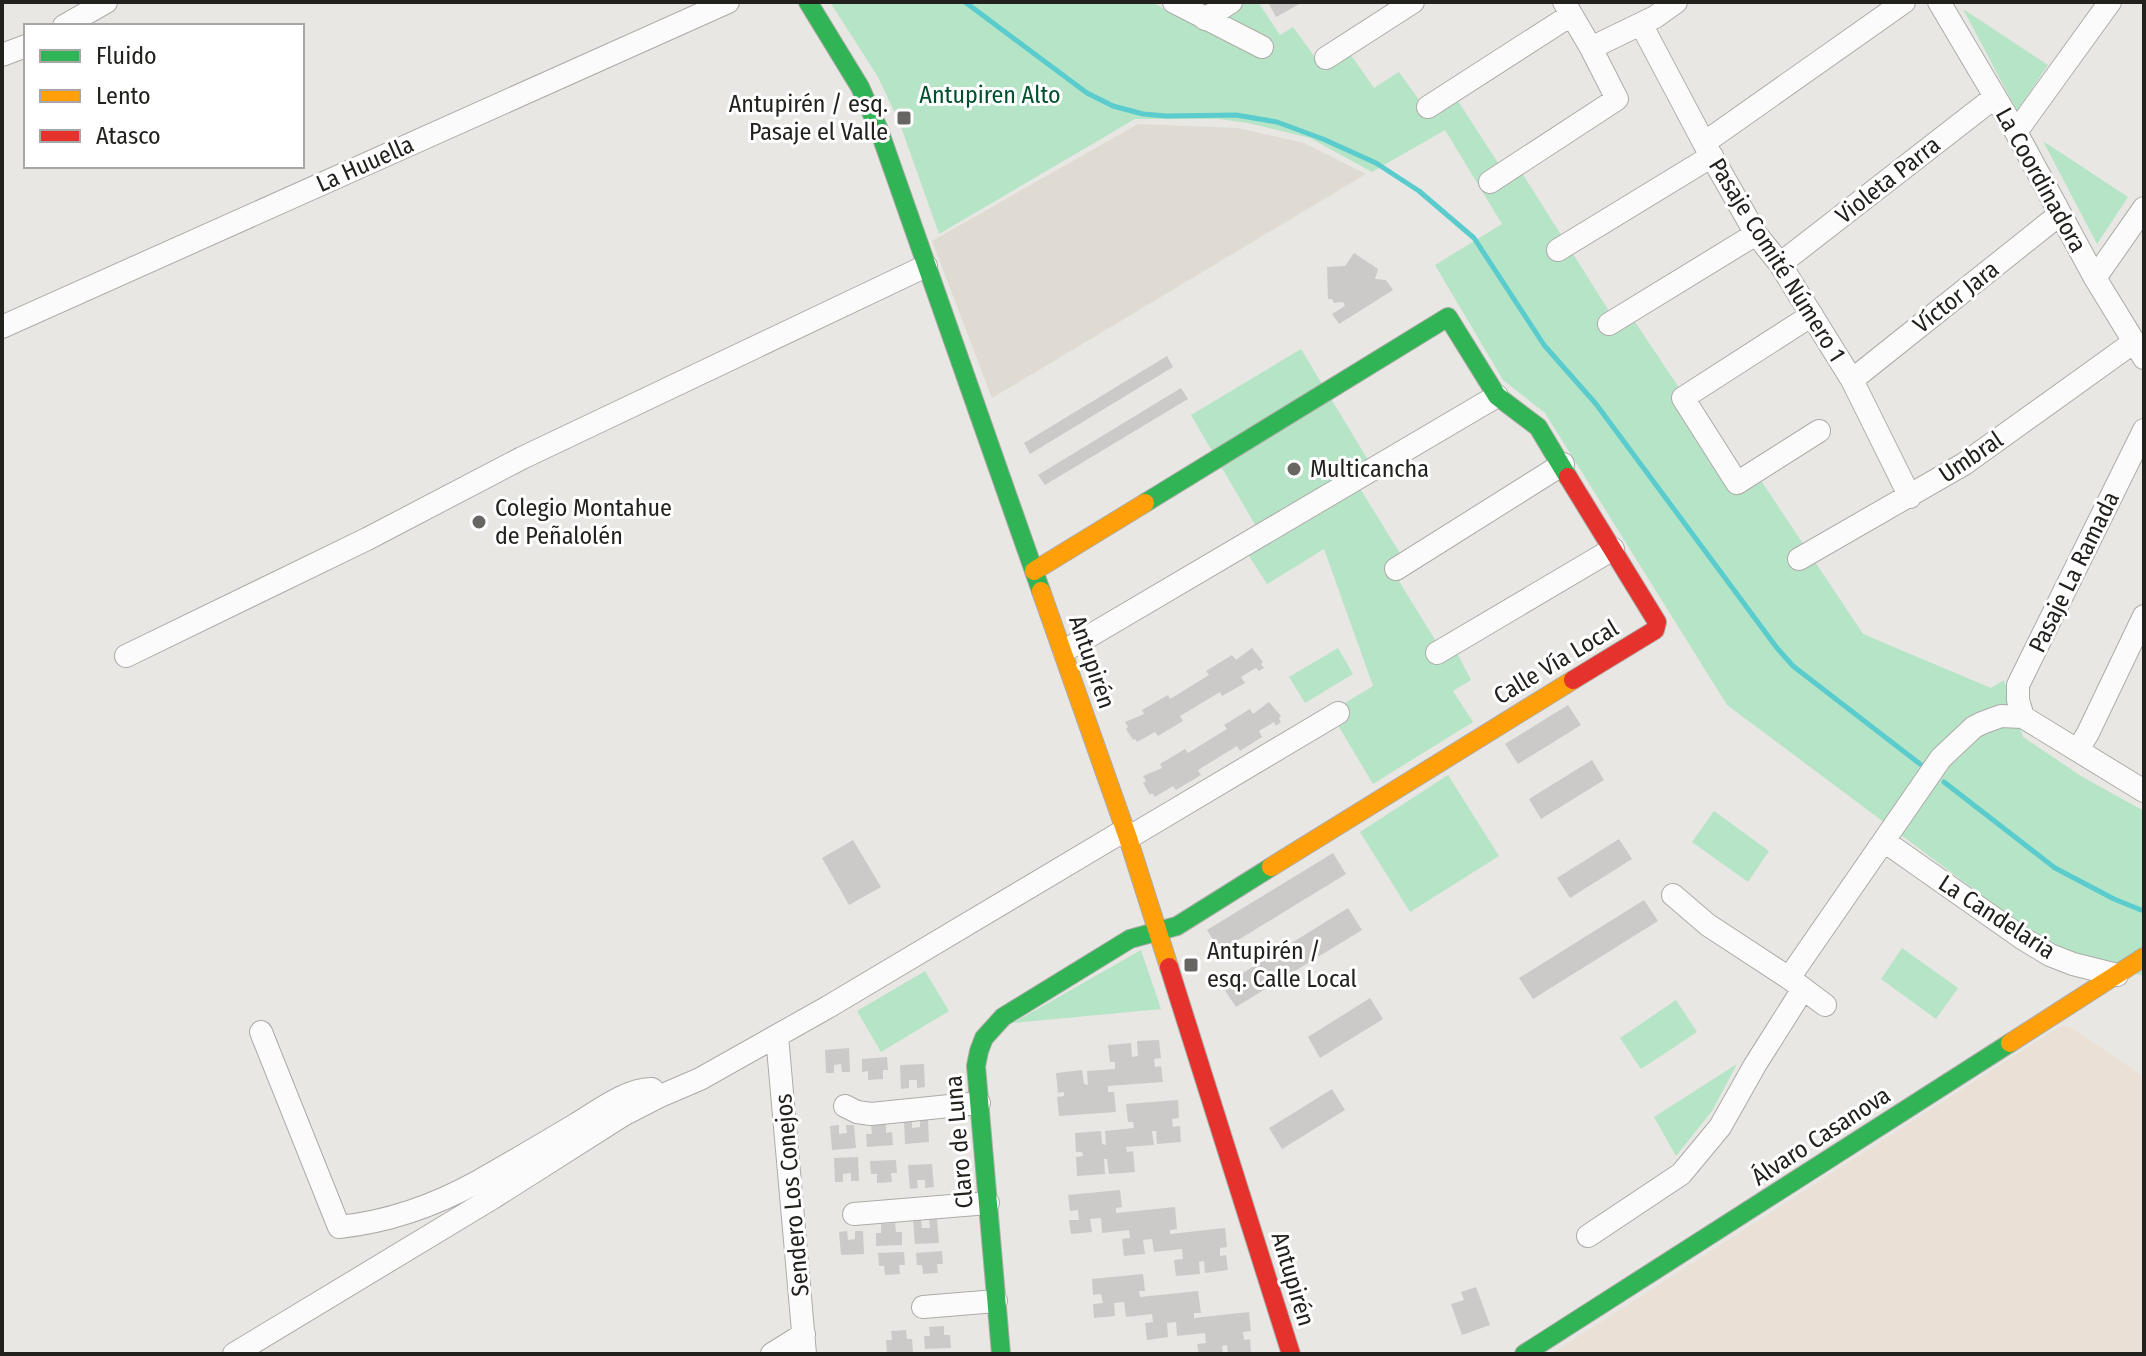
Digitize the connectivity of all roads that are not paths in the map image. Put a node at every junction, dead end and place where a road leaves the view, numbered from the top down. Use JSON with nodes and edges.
{"nodes":[{"id":1,"x":106,"y":2,"type":"edge"},
{"id":2,"x":728,"y":2,"type":"edge"},
{"id":3,"x":808,"y":2,"type":"edge"},
{"id":4,"x":1174,"y":2,"type":"edge"},
{"id":5,"x":1231,"y":2,"type":"edge"},
{"id":6,"x":1413,"y":2,"type":"edge"},
{"id":7,"x":1676,"y":2,"type":"edge"},
{"id":8,"x":1904,"y":2,"type":"edge"},
{"id":9,"x":2110,"y":2,"type":"edge"},
{"id":10,"x":1946,"y":6,"type":"edge"},
{"id":11,"x":1567,"y":8,"type":"edge"},
{"id":12,"x":1205,"y":19,"type":"junction"},
{"id":13,"x":68,"y":24,"type":"edge"},
{"id":14,"x":1641,"y":24,"type":"junction"},
{"id":15,"x":24,"y":47,"type":"edge"},
{"id":16,"x":1262,"y":47,"type":"dead end"},
{"id":17,"x":1591,"y":48,"type":"junction"},
{"id":18,"x":2,"y":55,"type":"edge"},
{"id":19,"x":1326,"y":58,"type":"dead end"},
{"id":20,"x":1995,"y":97,"type":"junction"},
{"id":21,"x":1428,"y":107,"type":"dead end"},
{"id":22,"x":2016,"y":132,"type":"junction"},
{"id":23,"x":1708,"y":150,"type":"junction"},
{"id":24,"x":1490,"y":182,"type":"dead end"},
{"id":25,"x":2144,"y":208,"type":"edge"},
{"id":26,"x":2060,"y":214,"type":"junction"},
{"id":27,"x":1756,"y":234,"type":"junction"},
{"id":28,"x":1558,"y":250,"type":"dead end"},
{"id":29,"x":1780,"y":264,"type":"junction"},
{"id":30,"x":926,"y":266,"type":"junction"},
{"id":31,"x":2095,"y":278,"type":"junction"},
{"id":32,"x":1812,"y":315,"type":"junction"},
{"id":33,"x":1609,"y":324,"type":"dead end"},
{"id":34,"x":2,"y":327,"type":"edge"},
{"id":35,"x":2139,"y":350,"type":"edge"},
{"id":36,"x":1852,"y":380,"type":"junction"},
{"id":37,"x":1497,"y":396,"type":"junction"},
{"id":38,"x":2144,"y":430,"type":"edge"},
{"id":39,"x":1819,"y":431,"type":"dead end"},
{"id":40,"x":1563,"y":464,"type":"junction"},
{"id":41,"x":1910,"y":497,"type":"junction"},
{"id":42,"x":1613,"y":549,"type":"junction"},
{"id":43,"x":1799,"y":559,"type":"dead end"},
{"id":44,"x":1396,"y":569,"type":"dead end"},
{"id":45,"x":1034,"y":571,"type":"junction"},
{"id":46,"x":2144,"y":616,"type":"edge"},
{"id":47,"x":1064,"y":651,"type":"junction"},
{"id":48,"x":1437,"y":653,"type":"dead end"},
{"id":49,"x":126,"y":656,"type":"dead end"},
{"id":50,"x":1338,"y":713,"type":"dead end"},
{"id":51,"x":2023,"y":717,"type":"junction"},
{"id":52,"x":2078,"y":750,"type":"junction"},
{"id":53,"x":2144,"y":791,"type":"edge"},
{"id":54,"x":1127,"y":834,"type":"junction"},
{"id":55,"x":1884,"y":841,"type":"junction"},
{"id":56,"x":1673,"y":895,"type":"dead end"},
{"id":57,"x":1157,"y":932,"type":"junction"},
{"id":58,"x":2144,"y":957,"type":"edge"},
{"id":59,"x":2117,"y":975,"type":"junction"},
{"id":60,"x":1796,"y":984,"type":"junction"},
{"id":61,"x":1825,"y":1005,"type":"dead end"},
{"id":62,"x":261,"y":1032,"type":"dead end"},
{"id":63,"x":777,"y":1036,"type":"junction"},
{"id":64,"x":658,"y":1097,"type":"junction"},
{"id":65,"x":979,"y":1103,"type":"junction"},
{"id":66,"x":845,"y":1106,"type":"dead end"},
{"id":67,"x":988,"y":1203,"type":"junction"},
{"id":68,"x":854,"y":1214,"type":"dead end"},
{"id":69,"x":1588,"y":1236,"type":"dead end"},
{"id":70,"x":996,"y":1301,"type":"junction"},
{"id":71,"x":923,"y":1307,"type":"dead end"},
{"id":72,"x":805,"y":1344,"type":"edge"},
{"id":73,"x":234,"y":1354,"type":"edge"},
{"id":74,"x":772,"y":1354,"type":"edge"},
{"id":75,"x":1001,"y":1354,"type":"edge"},
{"id":76,"x":1291,"y":1354,"type":"edge"},
{"id":77,"x":1524,"y":1354,"type":"edge"}],
"edges":[{"from":1,"to":13,"type":"street"},
{"from":2,"to":34,"type":"street","name":"La Huuella"},
{"from":3,"to":30,"type":"street","name":"Antupirén"},
{"from":4,"to":12,"type":"street"},
{"from":5,"to":12,"type":"street"},
{"from":6,"to":19,"type":"street"},
{"from":7,"to":14,"type":"street"},
{"from":8,"to":23,"type":"street"},
{"from":9,"to":22,"type":"street"},
{"from":10,"to":20,"type":"street","name":"La Coordinadora"},
{"from":11,"to":17,"type":"street"},
{"from":11,"to":21,"type":"street"},
{"from":12,"to":16,"type":"street"},
{"from":14,"to":17,"type":"street"},
{"from":14,"to":23,"type":"street","name":"Pasaje Comité Número 1"},
{"from":15,"to":18,"type":"street"},
{"from":17,"to":24,"type":"street"},
{"from":20,"to":22,"type":"street","name":"La Coordinadora"},
{"from":20,"to":29,"type":"street","name":"Violeta Parra"},
{"from":22,"to":26,"type":"street","name":"La Coordinadora"},
{"from":23,"to":27,"type":"street","name":"Pasaje Comité Número 1"},
{"from":23,"to":28,"type":"street"},
{"from":25,"to":31,"type":"street"},
{"from":26,"to":31,"type":"street","name":"La Coordinadora"},
{"from":26,"to":36,"type":"street","name":"Víctor Jara"},
{"from":27,"to":29,"type":"street","name":"Pasaje Comité Número 1"},
{"from":27,"to":33,"type":"street"},
{"from":29,"to":32,"type":"street","name":"Pasaje Comité Número 1"},
{"from":30,"to":45,"type":"street","name":"Antupirén"},
{"from":30,"to":49,"type":"street"},
{"from":31,"to":35,"type":"street","name":"La Coordinadora"},
{"from":32,"to":36,"type":"street","name":"Pasaje Comité Número 1"},
{"from":32,"to":39,"type":"street"},
{"from":35,"to":41,"type":"street","name":"Umbral"},
{"from":36,"to":41,"type":"street","name":"Pasaje Comité Número 1"},
{"from":37,"to":40,"type":"street","name":"Calle Vía Local"},
{"from":37,"to":45,"type":"street","name":"Calle Vía Local"},
{"from":37,"to":47,"type":"street"},
{"from":38,"to":51,"type":"street","name":"Pasaje La Ramada"},
{"from":40,"to":42,"type":"street","name":"Calle Vía Local"},
{"from":40,"to":44,"type":"street"},
{"from":41,"to":43,"type":"street","name":"Umbral"},
{"from":42,"to":48,"type":"street"},
{"from":42,"to":57,"type":"street","name":"Calle Vía Local"},
{"from":45,"to":47,"type":"street","name":"Antupirén"},
{"from":46,"to":52,"type":"street"},
{"from":47,"to":54,"type":"street","name":"Antupirén"},
{"from":50,"to":54,"type":"street"},
{"from":51,"to":52,"type":"street"},
{"from":51,"to":55,"type":"street"},
{"from":52,"to":53,"type":"street"},
{"from":54,"to":57,"type":"street","name":"Antupirén"},
{"from":54,"to":63,"type":"street"},
{"from":55,"to":59,"type":"street","name":"La Candelaria"},
{"from":55,"to":60,"type":"street"},
{"from":56,"to":60,"type":"street"},
{"from":57,"to":65,"type":"street","name":"Claro de Luna"},
{"from":57,"to":76,"type":"street","name":"Antupirén"},
{"from":58,"to":59,"type":"street","name":"Álvaro Casanova"},
{"from":59,"to":77,"type":"street","name":"Álvaro Casanova"},
{"from":60,"to":61,"type":"street"},
{"from":60,"to":69,"type":"street"},
{"from":62,"to":64,"type":"street"},
{"from":63,"to":64,"type":"street"},
{"from":63,"to":72,"type":"street","name":"Sendero Los Conejos"},
{"from":64,"to":73,"type":"street"},
{"from":65,"to":66,"type":"street"},
{"from":65,"to":67,"type":"street","name":"Claro de Luna"},
{"from":67,"to":68,"type":"street"},
{"from":67,"to":70,"type":"street","name":"Claro de Luna"},
{"from":70,"to":71,"type":"street"},
{"from":70,"to":75,"type":"street","name":"Claro de Luna"},
{"from":72,"to":74,"type":"street"}]}
